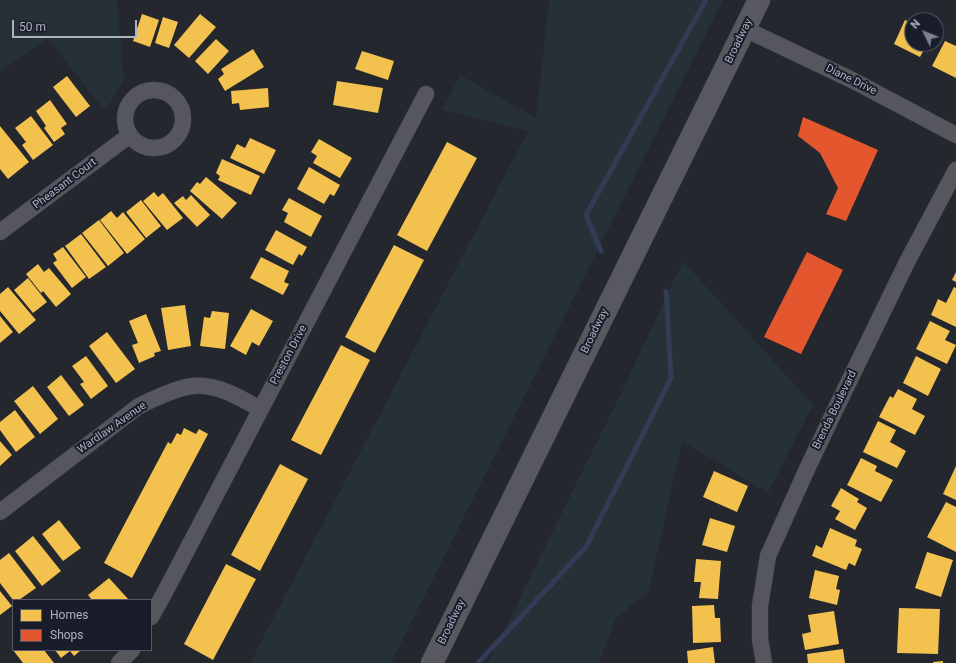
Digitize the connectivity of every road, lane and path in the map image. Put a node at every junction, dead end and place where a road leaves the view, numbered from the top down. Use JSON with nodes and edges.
{"nodes":[{"id":1,"x":759,"y":0,"type":"edge"},
{"id":2,"x":745,"y":29,"type":"junction"},
{"id":3,"x":426,"y":94,"type":"dead end"},
{"id":4,"x":956,"y":134,"type":"edge"},
{"id":5,"x":130,"y":135,"type":"dead end"},
{"id":6,"x":956,"y":170,"type":"edge"},
{"id":7,"x":0,"y":232,"type":"edge"},
{"id":8,"x":260,"y":409,"type":"junction"},
{"id":9,"x":0,"y":512,"type":"edge"},
{"id":10,"x":152,"y":615,"type":"edge"},
{"id":11,"x":131,"y":651,"type":"edge"},
{"id":12,"x":120,"y":663,"type":"edge"},
{"id":13,"x":432,"y":663,"type":"edge"},
{"id":14,"x":764,"y":663,"type":"edge"}],
"edges":[{"from":1,"to":2,"type":"main road","name":"Broadway"},
{"from":2,"to":4,"type":"street","name":"Diane Drive"},
{"from":2,"to":13,"type":"main road","name":"Broadway"},
{"from":3,"to":8,"type":"street","name":"Preston Drive"},
{"from":5,"to":7,"type":"street","name":"Pheasant Court"},
{"from":6,"to":14,"type":"street","name":"Brenda Boulevard"},
{"from":8,"to":9,"type":"street","name":"Wardlaw Avenue"},
{"from":8,"to":10,"type":"street","name":"Preston Drive"},
{"from":11,"to":12,"type":"street"}]}
